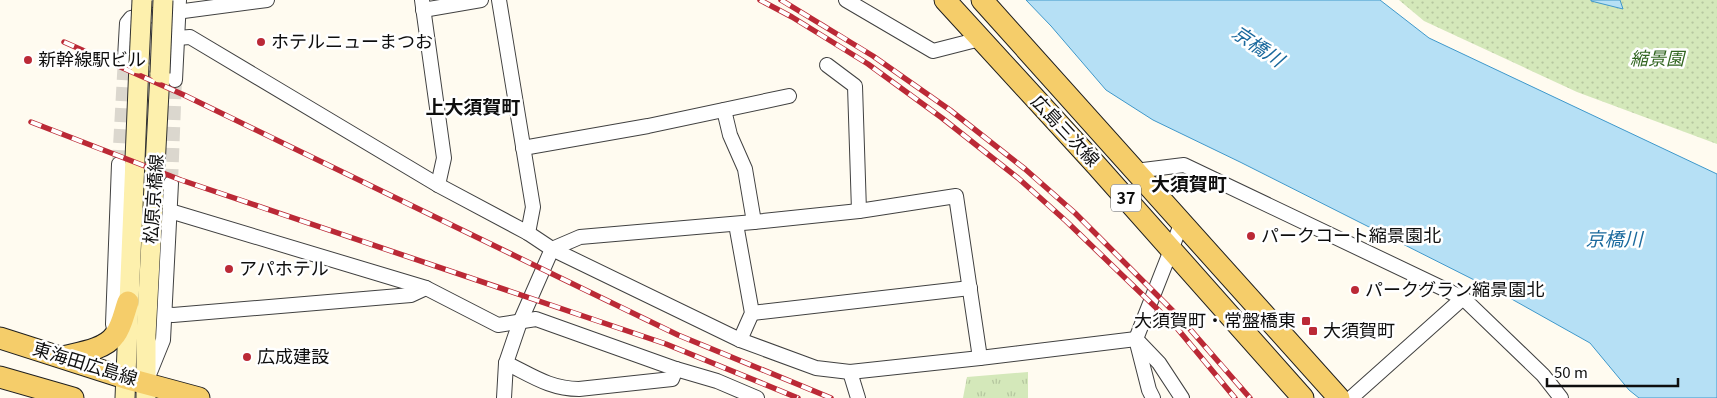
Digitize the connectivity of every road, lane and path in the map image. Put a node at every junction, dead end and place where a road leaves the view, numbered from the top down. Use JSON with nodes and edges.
{"nodes":[{"id":1,"x":142,"y":0,"type":"edge"},
{"id":2,"x":163,"y":0,"type":"edge"},
{"id":3,"x":266,"y":0,"type":"edge"},
{"id":4,"x":481,"y":0,"type":"edge"},
{"id":5,"x":499,"y":0,"type":"edge"},
{"id":6,"x":846,"y":0,"type":"edge"},
{"id":7,"x":945,"y":0,"type":"edge"},
{"id":8,"x":982,"y":0,"type":"edge"},
{"id":9,"x":422,"y":5,"type":"edge"},
{"id":10,"x":178,"y":6,"type":"edge"},
{"id":11,"x":177,"y":38,"type":"junction"},
{"id":12,"x":980,"y":39,"type":"junction"},
{"id":13,"x":125,"y":58,"type":"tunnel mouth"},
{"id":14,"x":827,"y":65,"type":"dead end"},
{"id":15,"x":175,"y":80,"type":"tunnel mouth"},
{"id":16,"x":789,"y":96,"type":"dead end"},
{"id":17,"x":724,"y":110,"type":"junction"},
{"id":18,"x":523,"y":148,"type":"junction"},
{"id":19,"x":119,"y":164,"type":"tunnel mouth"},
{"id":20,"x":1134,"y":171,"type":"junction"},
{"id":21,"x":171,"y":183,"type":"tunnel mouth"},
{"id":22,"x":438,"y":185,"type":"junction"},
{"id":23,"x":170,"y":210,"type":"junction"},
{"id":24,"x":859,"y":211,"type":"junction"},
{"id":25,"x":754,"y":222,"type":"junction"},
{"id":26,"x":1182,"y":222,"type":"junction"},
{"id":27,"x":736,"y":224,"type":"junction"},
{"id":28,"x":528,"y":233,"type":"junction"},
{"id":29,"x":1171,"y":248,"type":"junction"},
{"id":30,"x":552,"y":249,"type":"junction"},
{"id":31,"x":426,"y":288,"type":"junction"},
{"id":32,"x":970,"y":288,"type":"junction"},
{"id":33,"x":1463,"y":298,"type":"junction"},
{"id":34,"x":128,"y":302,"type":"junction"},
{"id":35,"x":752,"y":313,"type":"junction"},
{"id":36,"x":166,"y":314,"type":"junction"},
{"id":37,"x":520,"y":322,"type":"junction"},
{"id":38,"x":115,"y":335,"type":"junction"},
{"id":39,"x":0,"y":338,"type":"edge"},
{"id":40,"x":1136,"y":339,"type":"junction"},
{"id":41,"x":740,"y":340,"type":"junction"},
{"id":42,"x":62,"y":357,"type":"junction"},
{"id":43,"x":980,"y":358,"type":"junction"},
{"id":44,"x":506,"y":363,"type":"junction"},
{"id":45,"x":676,"y":369,"type":"junction"},
{"id":46,"x":850,"y":372,"type":"junction"},
{"id":47,"x":0,"y":377,"type":"edge"},
{"id":48,"x":125,"y":388,"type":"edge"},
{"id":49,"x":146,"y":390,"type":"edge"},
{"id":50,"x":73,"y":398,"type":"edge"},
{"id":51,"x":199,"y":398,"type":"edge"},
{"id":52,"x":504,"y":398,"type":"edge"},
{"id":53,"x":757,"y":398,"type":"edge"},
{"id":54,"x":858,"y":398,"type":"edge"},
{"id":55,"x":1153,"y":398,"type":"edge"},
{"id":56,"x":1182,"y":398,"type":"edge"},
{"id":57,"x":1303,"y":398,"type":"edge"},
{"id":58,"x":1339,"y":398,"type":"edge"},
{"id":59,"x":1351,"y":398,"type":"edge"},
{"id":60,"x":1561,"y":398,"type":"edge"}],
"edges":[{"from":1,"to":34,"type":"street","name":"松原京橋線","bridge":true},
{"from":2,"to":49,"type":"street","name":"松原京橋線","bridge":true},
{"from":3,"to":10,"type":"street"},
{"from":4,"to":9,"type":"street"},
{"from":5,"to":18,"type":"street"},
{"from":6,"to":12,"type":"street"},
{"from":7,"to":12,"type":"main road","name":"広島三次線","number":"37"},
{"from":8,"to":20,"type":"main road","name":"広島三次線","number":"37"},
{"from":9,"to":22,"type":"street"},
{"from":10,"to":11,"type":"street"},
{"from":10,"to":13,"type":"street"},
{"from":11,"to":15,"type":"street"},
{"from":11,"to":22,"type":"street"},
{"from":12,"to":29,"type":"main road","name":"広島三次線","number":"37"},
{"from":14,"to":24,"type":"street"},
{"from":16,"to":17,"type":"street"},
{"from":17,"to":18,"type":"street"},
{"from":17,"to":25,"type":"street"},
{"from":18,"to":28,"type":"street"},
{"from":19,"to":38,"type":"street"},
{"from":20,"to":26,"type":"main road","name":"広島三次線","number":"37"},
{"from":20,"to":33,"type":"street"},
{"from":21,"to":23,"type":"street"},
{"from":22,"to":28,"type":"street"},
{"from":23,"to":31,"type":"street"},
{"from":23,"to":36,"type":"street"},
{"from":24,"to":25,"type":"street"},
{"from":24,"to":32,"type":"street"},
{"from":25,"to":27,"type":"street"},
{"from":26,"to":29,"type":"street"},
{"from":26,"to":58,"type":"main road","name":"広島三次線","number":"37"},
{"from":27,"to":30,"type":"street"},
{"from":27,"to":35,"type":"street"},
{"from":28,"to":30,"type":"street"},
{"from":29,"to":40,"type":"street"},
{"from":29,"to":57,"type":"main road","name":"広島三次線","number":"37"},
{"from":30,"to":37,"type":"street"},
{"from":30,"to":41,"type":"street"},
{"from":31,"to":36,"type":"street"},
{"from":31,"to":37,"type":"street"},
{"from":32,"to":35,"type":"street"},
{"from":32,"to":43,"type":"street"},
{"from":33,"to":59,"type":"street"},
{"from":33,"to":60,"type":"street"},
{"from":34,"to":38,"type":"main road"},
{"from":34,"to":48,"type":"street","name":"松原京橋線"},
{"from":35,"to":41,"type":"street"},
{"from":36,"to":49,"type":"street"},
{"from":37,"to":44,"type":"street"},
{"from":37,"to":45,"type":"street"},
{"from":38,"to":42,"type":"main road"},
{"from":38,"to":48,"type":"street"},
{"from":39,"to":42,"type":"main road","name":"東海田広島線"},
{"from":40,"to":43,"type":"street"},
{"from":40,"to":55,"type":"street"},
{"from":40,"to":56,"type":"street"},
{"from":41,"to":46,"type":"street"},
{"from":42,"to":48,"type":"main road","name":"東海田広島線"},
{"from":43,"to":46,"type":"street"},
{"from":44,"to":45,"type":"street"},
{"from":44,"to":52,"type":"street"},
{"from":45,"to":53,"type":"street"},
{"from":46,"to":54,"type":"street"},
{"from":47,"to":50,"type":"main road","name":"東海田広島線"},
{"from":48,"to":49,"type":"main road","name":"東海田広島線"},
{"from":49,"to":51,"type":"main road","name":"東海田広島線"}]}
